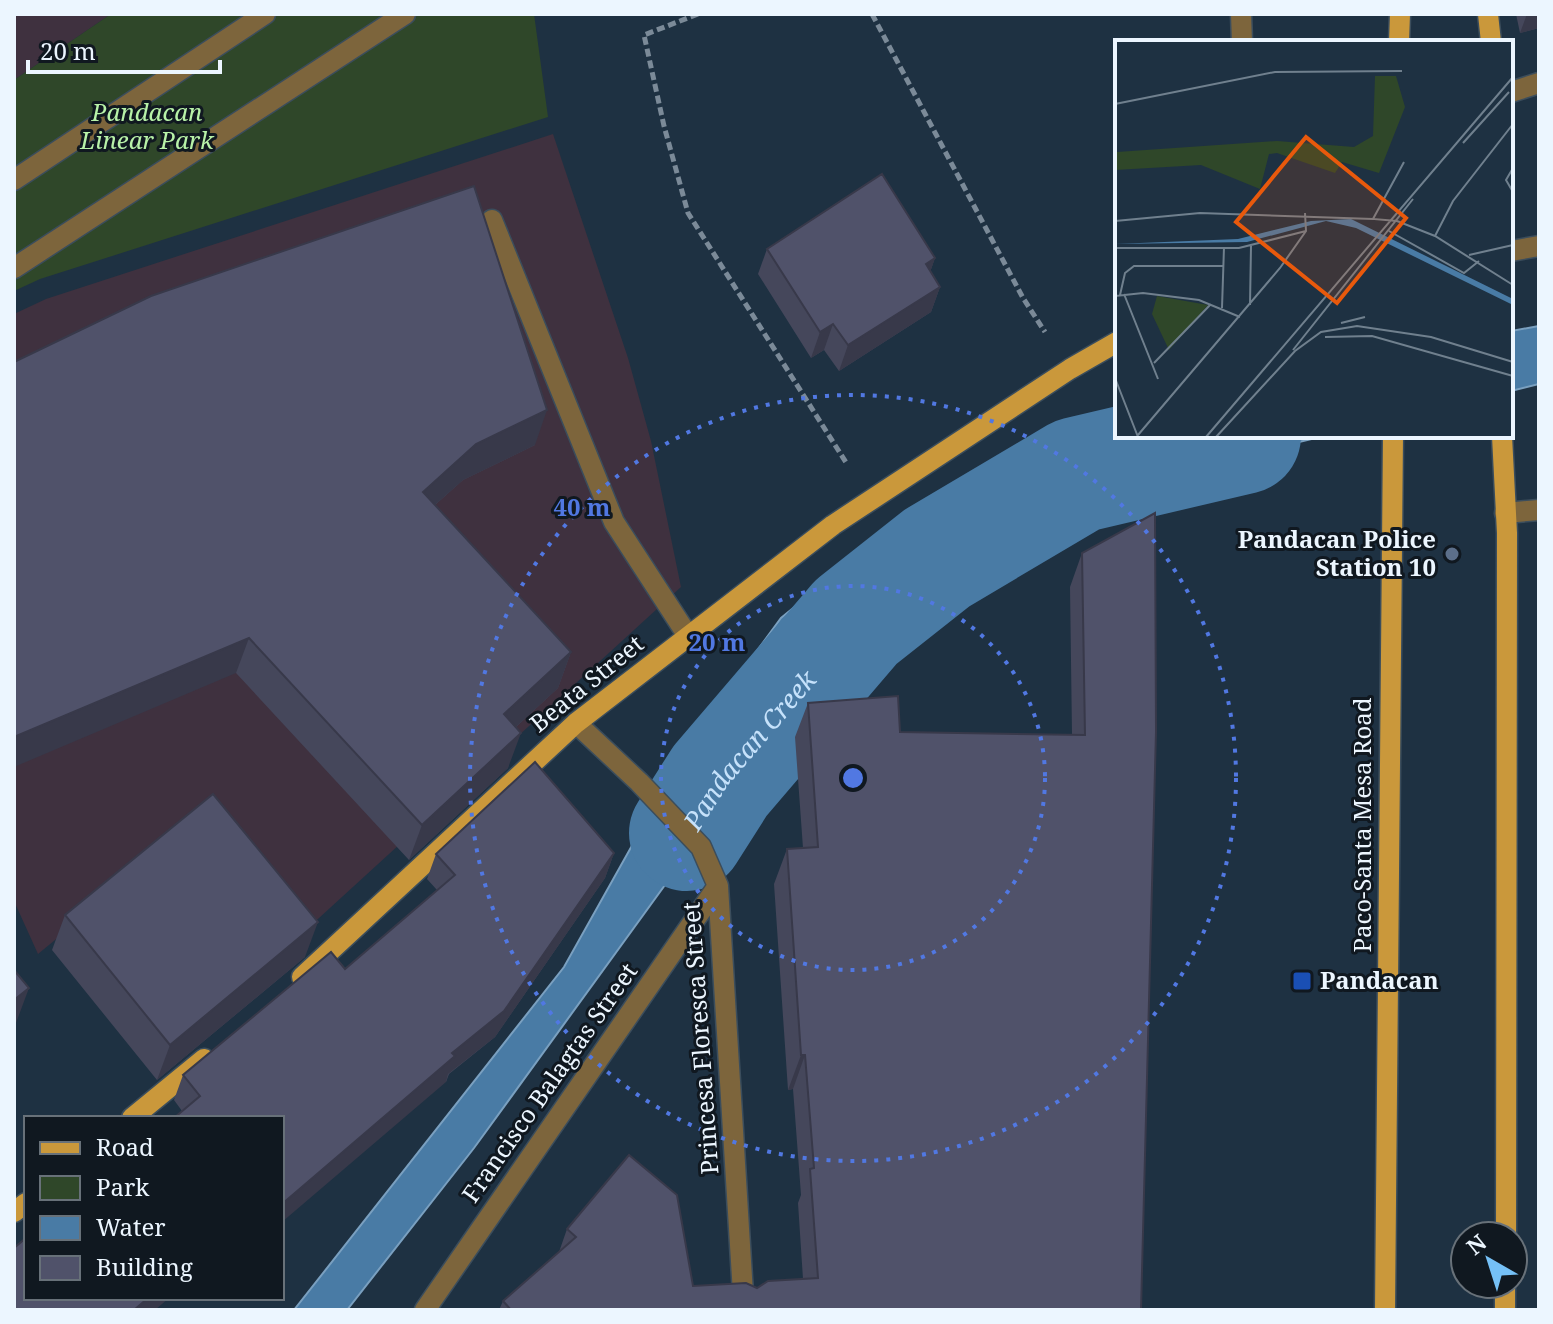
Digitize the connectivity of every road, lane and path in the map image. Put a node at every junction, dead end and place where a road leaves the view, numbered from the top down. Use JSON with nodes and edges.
{"nodes":[{"id":1,"x":265,"y":14,"type":"edge"},
{"id":2,"x":405,"y":14,"type":"edge"},
{"id":3,"x":698,"y":14,"type":"edge"},
{"id":4,"x":872,"y":14,"type":"edge"},
{"id":5,"x":1241,"y":14,"type":"edge"},
{"id":6,"x":1400,"y":14,"type":"edge"},
{"id":7,"x":1488,"y":14,"type":"edge"},
{"id":8,"x":1242,"y":40,"type":"edge"},
{"id":9,"x":1399,"y":40,"type":"edge"},
{"id":10,"x":1491,"y":40,"type":"edge"},
{"id":11,"x":1539,"y":83,"type":"edge"},
{"id":12,"x":1513,"y":91,"type":"edge"},
{"id":13,"x":14,"y":180,"type":"edge"},
{"id":14,"x":492,"y":220,"type":"dead end"},
{"id":15,"x":1539,"y":246,"type":"edge"},
{"id":16,"x":1513,"y":251,"type":"edge"},
{"id":17,"x":14,"y":268,"type":"edge"},
{"id":18,"x":1115,"y":343,"type":"edge"},
{"id":19,"x":1070,"y":369,"type":"junction"},
{"id":20,"x":1393,"y":438,"type":"edge"},
{"id":21,"x":1502,"y":438,"type":"edge"},
{"id":22,"x":870,"y":501,"type":"junction"},
{"id":23,"x":1539,"y":510,"type":"edge"},
{"id":24,"x":1505,"y":513,"type":"junction"},
{"id":25,"x":688,"y":636,"type":"junction"},
{"id":26,"x":576,"y":723,"type":"junction"},
{"id":27,"x":718,"y":886,"type":"junction"},
{"id":28,"x":284,"y":992,"type":"edge"},
{"id":29,"x":213,"y":1050,"type":"edge"},
{"id":30,"x":134,"y":1116,"type":"edge"},
{"id":31,"x":1506,"y":1220,"type":"edge"},
{"id":32,"x":425,"y":1310,"type":"edge"},
{"id":33,"x":744,"y":1310,"type":"edge"},
{"id":34,"x":1385,"y":1310,"type":"edge"}],
"edges":[{"from":1,"to":13,"type":"street"},
{"from":2,"to":17,"type":"street"},
{"from":3,"to":22,"type":"path"},
{"from":4,"to":19,"type":"path"},
{"from":5,"to":8,"type":"street"},
{"from":6,"to":9,"type":"main road"},
{"from":7,"to":10,"type":"main road"},
{"from":11,"to":12,"type":"street"},
{"from":14,"to":25,"type":"street"},
{"from":15,"to":16,"type":"street"},
{"from":18,"to":19,"type":"main road","name":"Beata Street"},
{"from":19,"to":22,"type":"main road","name":"Beata Street"},
{"from":20,"to":34,"type":"main road","name":"Paco-Santa Mesa Road"},
{"from":21,"to":24,"type":"main road"},
{"from":22,"to":25,"type":"main road","name":"Beata Street"},
{"from":23,"to":24,"type":"street"},
{"from":24,"to":31,"type":"main road"},
{"from":25,"to":26,"type":"main road","name":"Beata Street"},
{"from":26,"to":27,"type":"street","name":"Princesa Floresca Street"},
{"from":26,"to":28,"type":"main road","name":"Beata Street"},
{"from":27,"to":32,"type":"street","name":"Francisco Balagtas Street"},
{"from":27,"to":33,"type":"street","name":"Princesa Floresca Street"},
{"from":29,"to":30,"type":"main road"}]}
